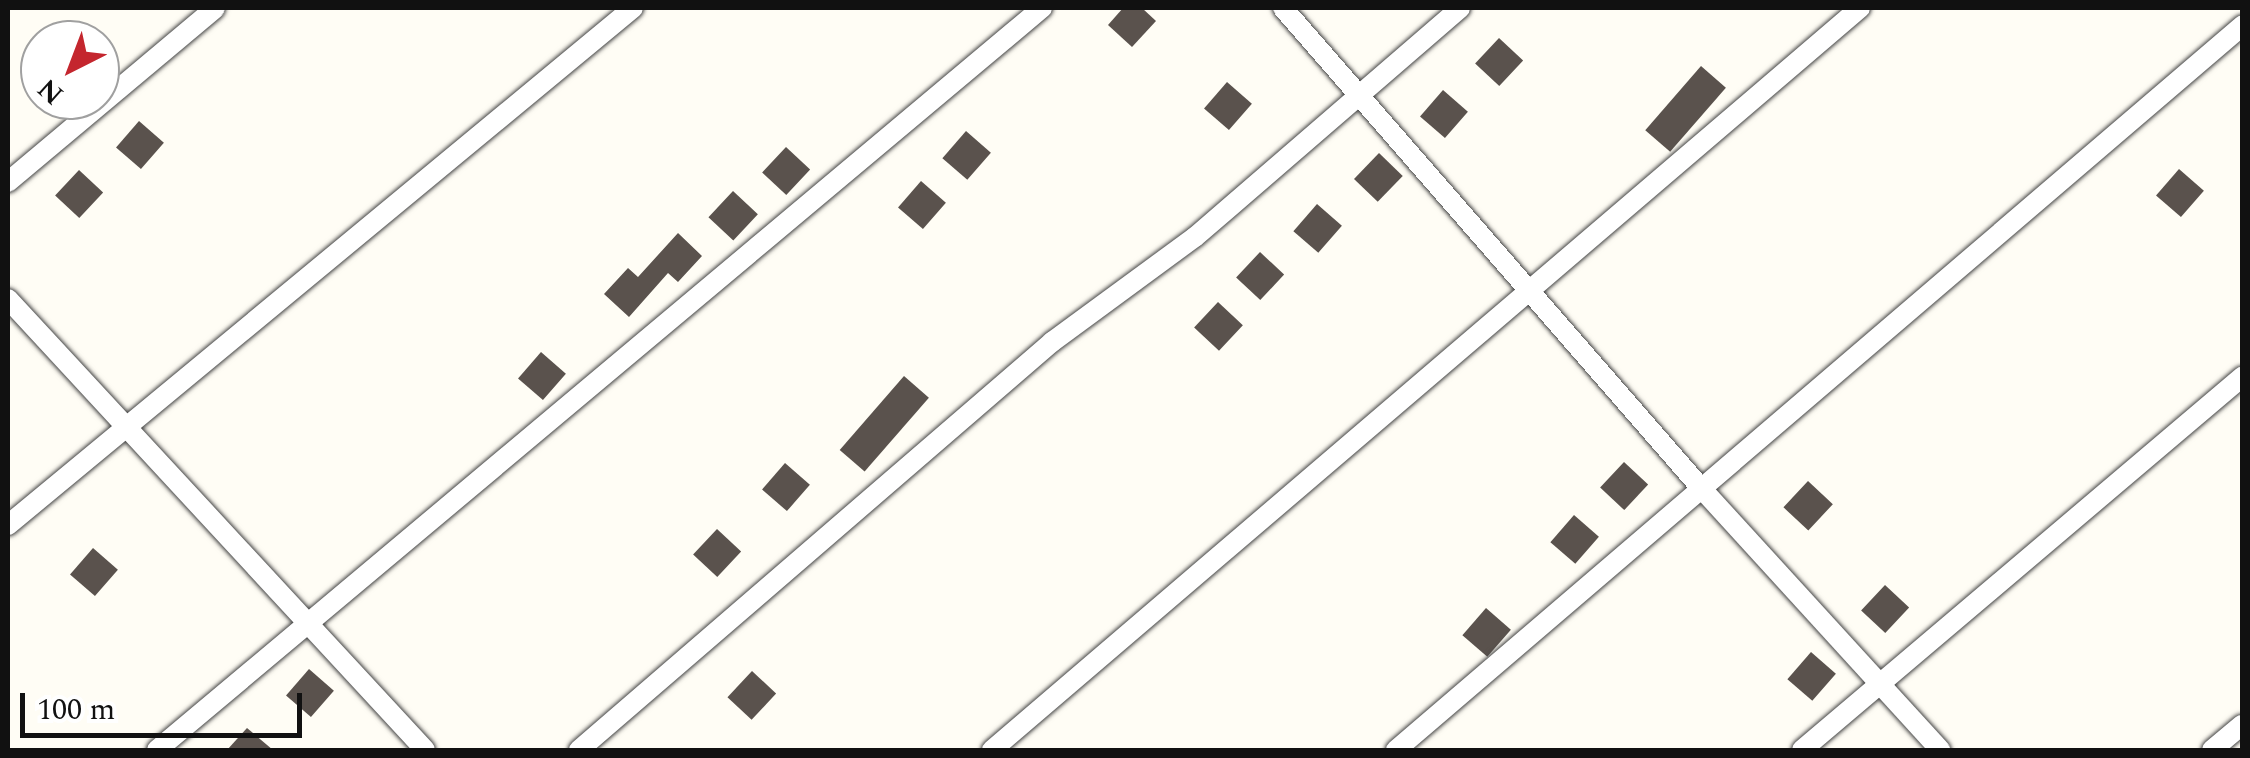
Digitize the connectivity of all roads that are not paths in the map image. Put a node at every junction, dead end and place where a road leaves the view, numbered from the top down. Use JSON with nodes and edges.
{"nodes":[{"id":1,"x":215,"y":8,"type":"edge"},
{"id":2,"x":632,"y":8,"type":"edge"},
{"id":3,"x":1042,"y":8,"type":"edge"},
{"id":4,"x":1283,"y":8,"type":"edge"},
{"id":5,"x":1460,"y":8,"type":"edge"},
{"id":6,"x":1860,"y":8,"type":"edge"},
{"id":7,"x":2242,"y":26,"type":"edge"},
{"id":8,"x":1359,"y":95,"type":"junction"},
{"id":9,"x":8,"y":182,"type":"edge"},
{"id":10,"x":1531,"y":294,"type":"junction"},
{"id":11,"x":8,"y":299,"type":"edge"},
{"id":12,"x":2242,"y":377,"type":"edge"},
{"id":13,"x":126,"y":426,"type":"junction"},
{"id":14,"x":1701,"y":488,"type":"junction"},
{"id":15,"x":8,"y":525,"type":"edge"},
{"id":16,"x":312,"y":627,"type":"junction"},
{"id":17,"x":1880,"y":684,"type":"junction"},
{"id":18,"x":2242,"y":725,"type":"edge"},
{"id":19,"x":157,"y":750,"type":"edge"},
{"id":20,"x":425,"y":750,"type":"edge"},
{"id":21,"x":580,"y":750,"type":"edge"},
{"id":22,"x":992,"y":750,"type":"edge"},
{"id":23,"x":1396,"y":750,"type":"edge"},
{"id":24,"x":1802,"y":750,"type":"edge"},
{"id":25,"x":1940,"y":750,"type":"edge"},
{"id":26,"x":2212,"y":750,"type":"edge"}],
"edges":[{"from":1,"to":9,"type":"street"},
{"from":2,"to":13,"type":"street"},
{"from":3,"to":16,"type":"street"},
{"from":4,"to":8,"type":"street"},
{"from":5,"to":8,"type":"street"},
{"from":6,"to":10,"type":"street"},
{"from":7,"to":14,"type":"street"},
{"from":8,"to":10,"type":"street"},
{"from":8,"to":21,"type":"street"},
{"from":10,"to":14,"type":"street"},
{"from":10,"to":22,"type":"street"},
{"from":11,"to":13,"type":"street"},
{"from":12,"to":17,"type":"street"},
{"from":13,"to":15,"type":"street"},
{"from":13,"to":16,"type":"street"},
{"from":14,"to":17,"type":"street"},
{"from":14,"to":23,"type":"street"},
{"from":16,"to":19,"type":"street"},
{"from":16,"to":20,"type":"street"},
{"from":17,"to":24,"type":"street"},
{"from":17,"to":25,"type":"street"},
{"from":18,"to":26,"type":"street"}]}
